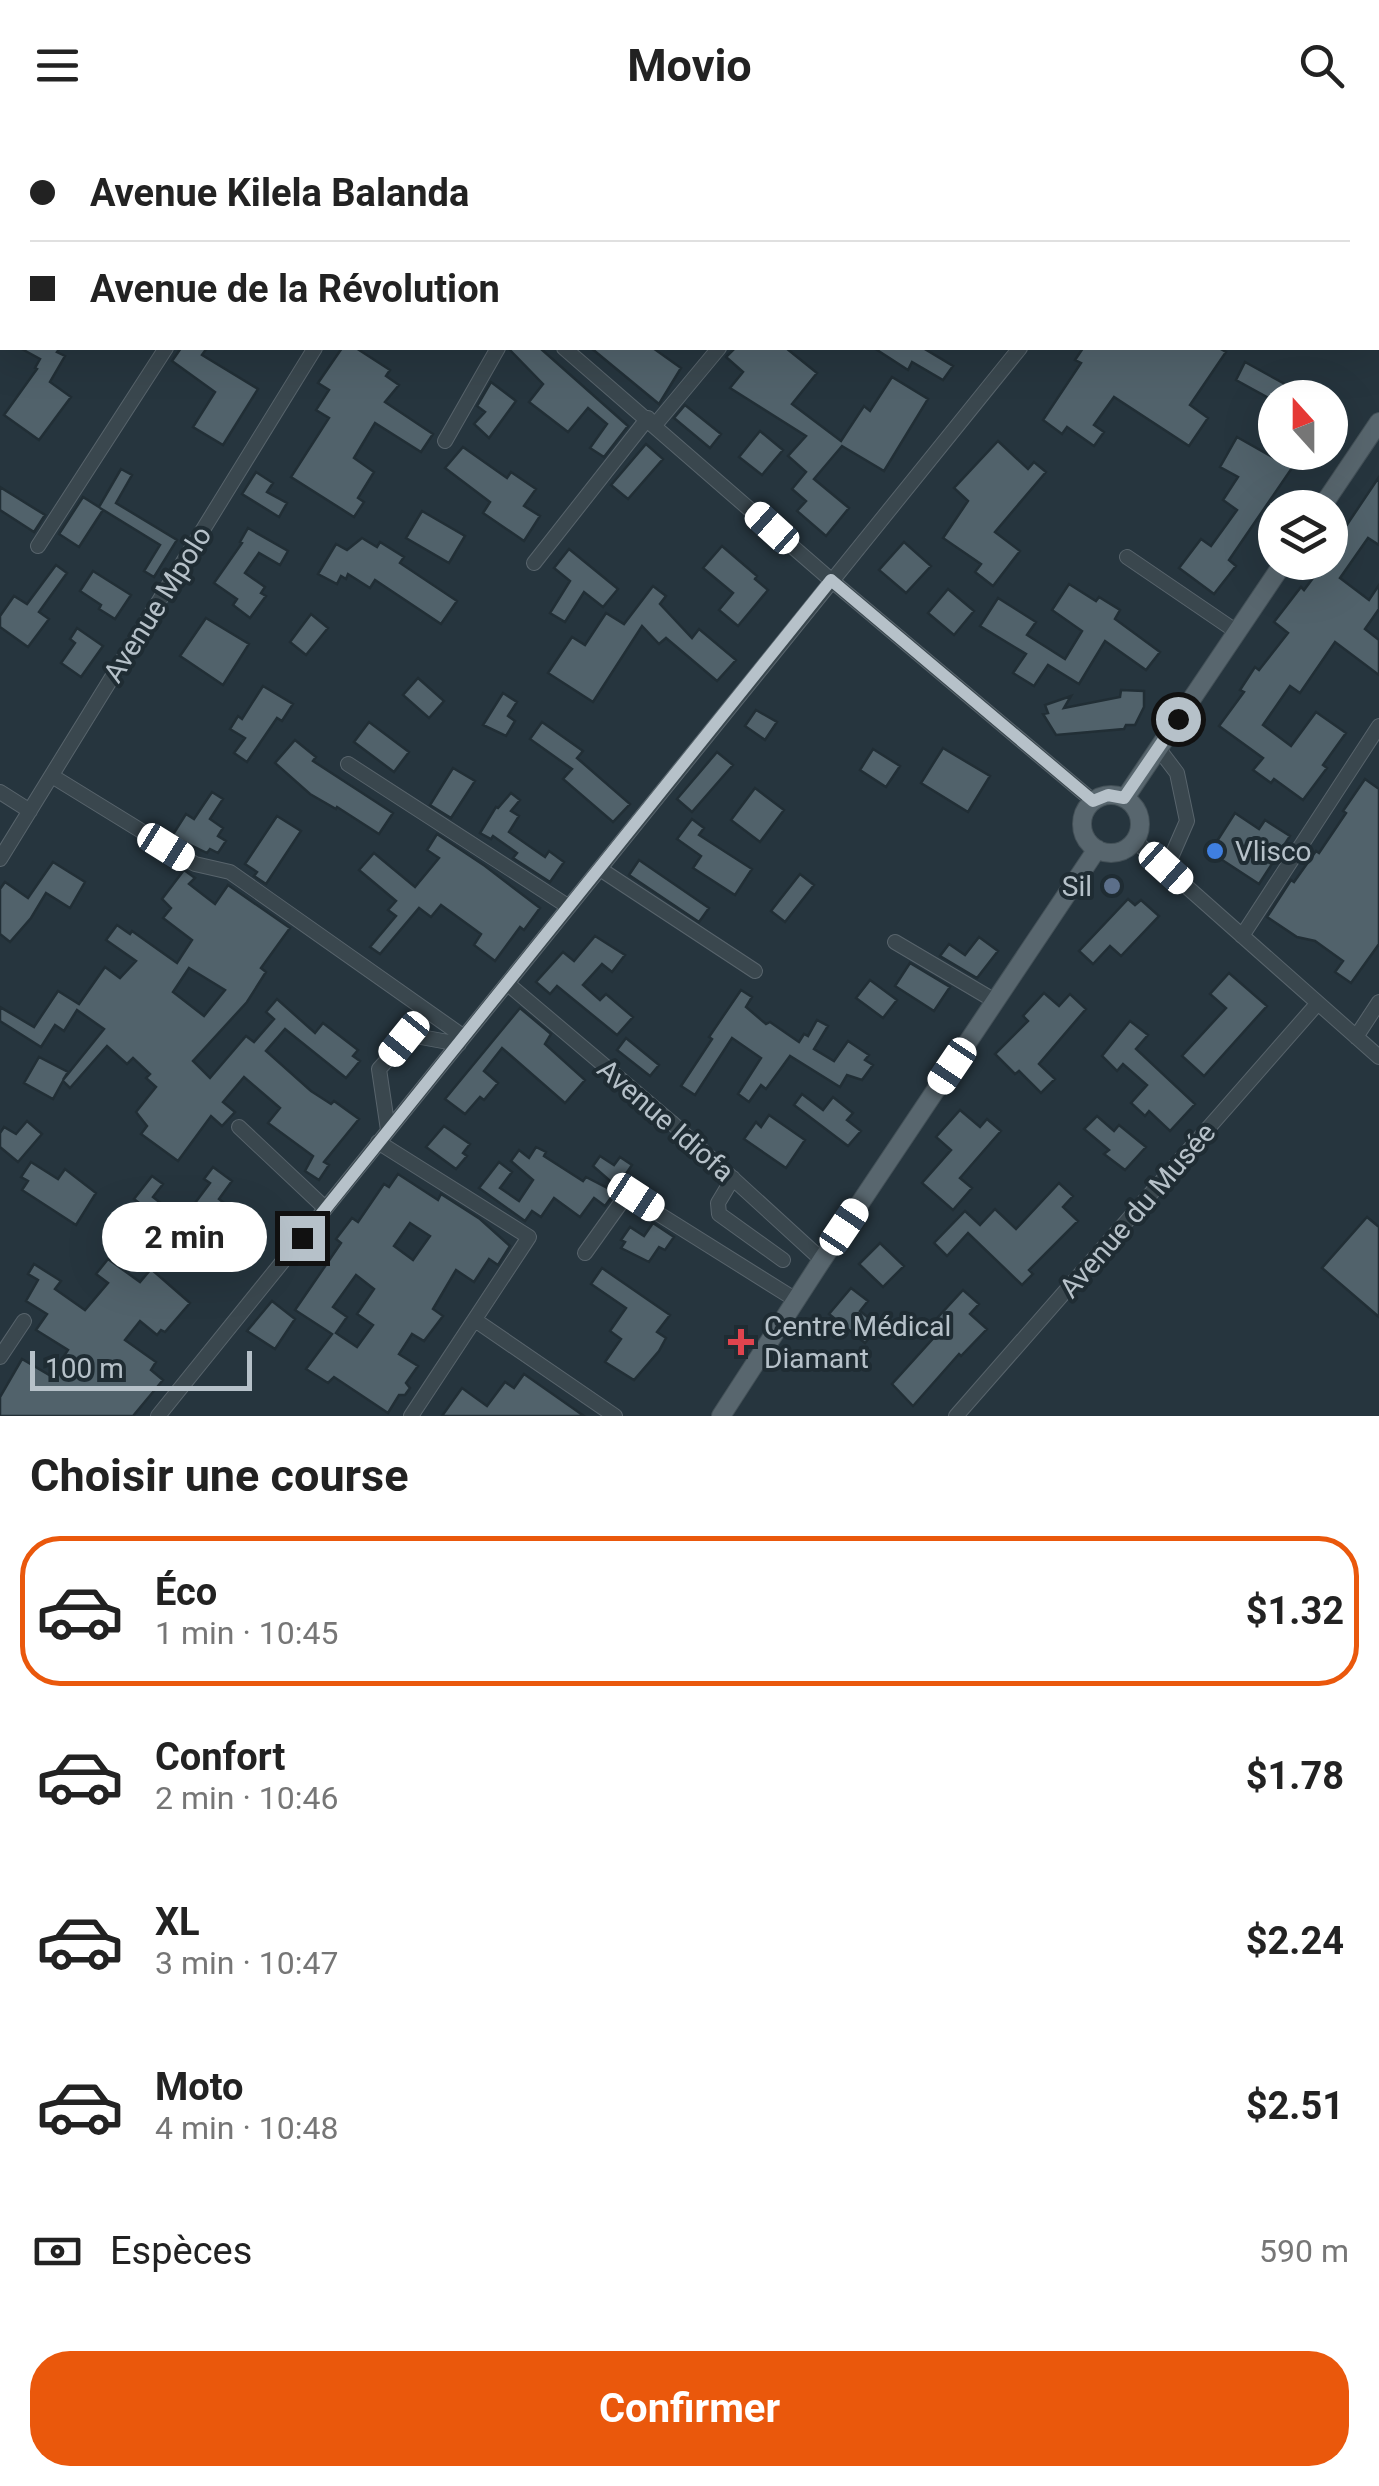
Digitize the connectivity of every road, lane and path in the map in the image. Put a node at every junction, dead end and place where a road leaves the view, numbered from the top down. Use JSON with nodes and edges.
{"nodes":[{"id":1,"x":165,"y":350,"type":"edge"},
{"id":2,"x":314,"y":350,"type":"edge"},
{"id":3,"x":497,"y":350,"type":"edge"},
{"id":4,"x":566,"y":350,"type":"edge"},
{"id":5,"x":717,"y":350,"type":"edge"},
{"id":6,"x":1018,"y":350,"type":"edge"},
{"id":7,"x":652,"y":422,"type":"junction"},
{"id":8,"x":1379,"y":422,"type":"edge"},
{"id":9,"x":445,"y":442,"type":"dead end"},
{"id":10,"x":1333,"y":490,"type":"edge"},
{"id":11,"x":38,"y":546,"type":"dead end"},
{"id":12,"x":1128,"y":557,"type":"dead end"},
{"id":13,"x":534,"y":563,"type":"dead end"},
{"id":14,"x":831,"y":580,"type":"junction"},
{"id":15,"x":1272,"y":580,"type":"edge"},
{"id":16,"x":1236,"y":632,"type":"junction"},
{"id":17,"x":1379,"y":726,"type":"edge"},
{"id":18,"x":1158,"y":748,"type":"junction"},
{"id":19,"x":348,"y":764,"type":"dead end"},
{"id":20,"x":52,"y":776,"type":"junction"},
{"id":21,"x":0,"y":792,"type":"edge"},
{"id":22,"x":1124,"y":798,"type":"junction"},
{"id":23,"x":1093,"y":801,"type":"junction"},
{"id":24,"x":30,"y":811,"type":"junction"},
{"id":25,"x":1134,"y":840,"type":"junction"},
{"id":26,"x":1098,"y":849,"type":"junction"},
{"id":27,"x":0,"y":860,"type":"edge"},
{"id":28,"x":1166,"y":868,"type":"junction"},
{"id":29,"x":600,"y":869,"type":"junction"},
{"id":30,"x":569,"y":908,"type":"junction"},
{"id":31,"x":1242,"y":936,"type":"junction"},
{"id":32,"x":895,"y":942,"type":"dead end"},
{"id":33,"x":755,"y":971,"type":"dead end"},
{"id":34,"x":508,"y":984,"type":"junction"},
{"id":35,"x":996,"y":1001,"type":"junction"},
{"id":36,"x":1379,"y":1002,"type":"edge"},
{"id":37,"x":1317,"y":1004,"type":"junction"},
{"id":38,"x":1356,"y":1037,"type":"junction"},
{"id":39,"x":462,"y":1041,"type":"junction"},
{"id":40,"x":1379,"y":1058,"type":"edge"},
{"id":41,"x":239,"y":1127,"type":"dead end"},
{"id":42,"x":383,"y":1136,"type":"junction"},
{"id":43,"x":733,"y":1178,"type":"junction"},
{"id":44,"x":326,"y":1208,"type":"junction"},
{"id":45,"x":585,"y":1253,"type":"dead end"},
{"id":46,"x":783,"y":1260,"type":"dead end"},
{"id":47,"x":822,"y":1260,"type":"junction"},
{"id":48,"x":796,"y":1300,"type":"junction"},
{"id":49,"x":474,"y":1320,"type":"junction"},
{"id":50,"x":24,"y":1321,"type":"dead end"},
{"id":51,"x":0,"y":1357,"type":"edge"},
{"id":52,"x":158,"y":1416,"type":"edge"},
{"id":53,"x":411,"y":1416,"type":"edge"},
{"id":54,"x":614,"y":1416,"type":"edge"},
{"id":55,"x":721,"y":1416,"type":"edge"},
{"id":56,"x":956,"y":1416,"type":"edge"}],
"edges":[{"from":1,"to":11,"type":"street"},
{"from":2,"to":20,"type":"street","name":"Avenue Mpolo"},
{"from":3,"to":9,"type":"street"},
{"from":4,"to":7,"type":"street"},
{"from":5,"to":7,"type":"street"},
{"from":6,"to":14,"type":"street"},
{"from":7,"to":13,"type":"street"},
{"from":7,"to":14,"type":"street"},
{"from":8,"to":10,"type":"main road"},
{"from":12,"to":16,"type":"street"},
{"from":14,"to":23,"type":"street"},
{"from":14,"to":29,"type":"street"},
{"from":15,"to":16,"type":"main road"},
{"from":16,"to":18,"type":"main road"},
{"from":17,"to":31,"type":"street"},
{"from":18,"to":22,"type":"main road"},
{"from":18,"to":28,"type":"street"},
{"from":19,"to":30,"type":"street"},
{"from":20,"to":24,"type":"street","name":"Avenue Mpolo"},
{"from":20,"to":39,"type":"street"},
{"from":21,"to":24,"type":"street"},
{"from":22,"to":23,"type":"main road"},
{"from":22,"to":25,"type":"main road"},
{"from":23,"to":26,"type":"main road"},
{"from":24,"to":27,"type":"street","name":"Avenue Mpolo"},
{"from":25,"to":26,"type":"main road"},
{"from":25,"to":28,"type":"street"},
{"from":26,"to":35,"type":"main road"},
{"from":28,"to":31,"type":"street"},
{"from":29,"to":30,"type":"street"},
{"from":29,"to":33,"type":"street"},
{"from":30,"to":34,"type":"street"},
{"from":31,"to":37,"type":"street"},
{"from":32,"to":35,"type":"street"},
{"from":34,"to":39,"type":"street"},
{"from":34,"to":43,"type":"street","name":"Avenue Idiofa"},
{"from":35,"to":47,"type":"main road"},
{"from":36,"to":38,"type":"street"},
{"from":37,"to":38,"type":"street"},
{"from":37,"to":56,"type":"street","name":"Avenue du Musée"},
{"from":38,"to":40,"type":"street"},
{"from":39,"to":42,"type":"street"},
{"from":39,"to":42,"type":"street"},
{"from":41,"to":44,"type":"street"},
{"from":42,"to":44,"type":"street"},
{"from":42,"to":49,"type":"street"},
{"from":43,"to":46,"type":"street"},
{"from":43,"to":47,"type":"street","name":"Avenue Idiofa"},
{"from":44,"to":52,"type":"street"},
{"from":45,"to":48,"type":"street"},
{"from":47,"to":48,"type":"main road"},
{"from":48,"to":55,"type":"main road"},
{"from":49,"to":53,"type":"street"},
{"from":49,"to":54,"type":"street"},
{"from":50,"to":51,"type":"street"}]}
